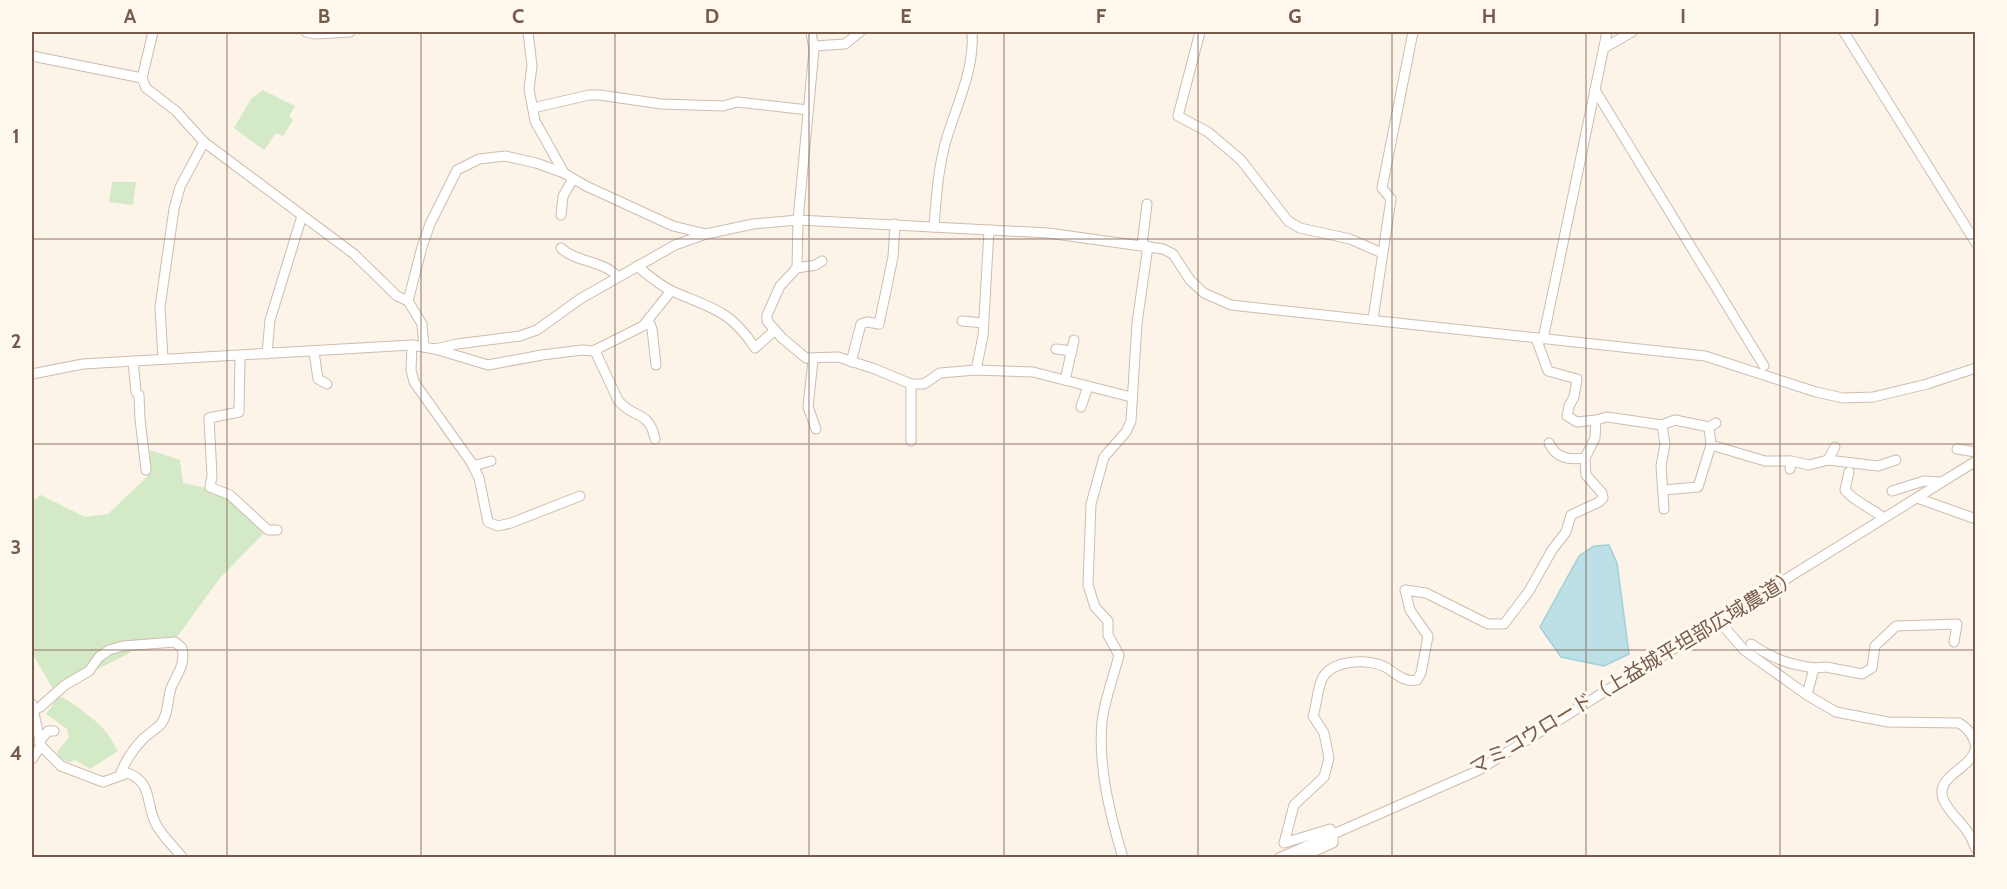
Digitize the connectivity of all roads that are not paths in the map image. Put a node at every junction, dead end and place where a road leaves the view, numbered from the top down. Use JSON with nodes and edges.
{"nodes":[{"id":1,"x":153,"y":32,"type":"edge"},
{"id":2,"x":306,"y":32,"type":"edge"},
{"id":3,"x":350,"y":32,"type":"edge"},
{"id":4,"x":528,"y":32,"type":"edge"},
{"id":5,"x":812,"y":32,"type":"edge"},
{"id":6,"x":860,"y":32,"type":"edge"},
{"id":7,"x":972,"y":32,"type":"edge"},
{"id":8,"x":1200,"y":32,"type":"edge"},
{"id":9,"x":1413,"y":32,"type":"edge"},
{"id":10,"x":1607,"y":32,"type":"edge"},
{"id":11,"x":1632,"y":32,"type":"edge"},
{"id":12,"x":1844,"y":32,"type":"edge"},
{"id":13,"x":814,"y":46,"type":"junction"},
{"id":14,"x":1604,"y":48,"type":"junction"},
{"id":15,"x":32,"y":56,"type":"edge"},
{"id":16,"x":142,"y":78,"type":"junction"},
{"id":17,"x":1595,"y":90,"type":"junction"},
{"id":18,"x":533,"y":108,"type":"junction"},
{"id":19,"x":808,"y":110,"type":"junction"},
{"id":20,"x":204,"y":142,"type":"junction"},
{"id":21,"x":564,"y":173,"type":"junction"},
{"id":22,"x":573,"y":179,"type":"junction"},
{"id":23,"x":1146,"y":204,"type":"dead end"},
{"id":24,"x":561,"y":215,"type":"dead end"},
{"id":25,"x":302,"y":216,"type":"junction"},
{"id":26,"x":798,"y":220,"type":"junction"},
{"id":27,"x":895,"y":224,"type":"junction"},
{"id":28,"x":934,"y":227,"type":"junction"},
{"id":29,"x":989,"y":230,"type":"junction"},
{"id":30,"x":706,"y":234,"type":"junction"},
{"id":31,"x":1976,"y":243,"type":"edge"},
{"id":32,"x":1145,"y":246,"type":"junction"},
{"id":33,"x":561,"y":248,"type":"dead end"},
{"id":34,"x":1382,"y":253,"type":"junction"},
{"id":35,"x":822,"y":261,"type":"dead end"},
{"id":36,"x":637,"y":266,"type":"junction"},
{"id":37,"x":797,"y":268,"type":"junction"},
{"id":38,"x":618,"y":277,"type":"junction"},
{"id":39,"x":671,"y":291,"type":"junction"},
{"id":40,"x":408,"y":301,"type":"junction"},
{"id":41,"x":1373,"y":319,"type":"junction"},
{"id":42,"x":648,"y":320,"type":"junction"},
{"id":43,"x":962,"y":321,"type":"dead end"},
{"id":44,"x":984,"y":323,"type":"junction"},
{"id":45,"x":775,"y":330,"type":"junction"},
{"id":46,"x":1539,"y":338,"type":"junction"},
{"id":47,"x":1074,"y":340,"type":"dead end"},
{"id":48,"x":412,"y":345,"type":"junction"},
{"id":49,"x":424,"y":347,"type":"junction"},
{"id":50,"x":435,"y":349,"type":"junction"},
{"id":51,"x":1056,"y":349,"type":"dead end"},
{"id":52,"x":595,"y":351,"type":"junction"},
{"id":53,"x":1072,"y":351,"type":"junction"},
{"id":54,"x":314,"y":352,"type":"junction"},
{"id":55,"x":267,"y":354,"type":"junction"},
{"id":56,"x":240,"y":356,"type":"junction"},
{"id":57,"x":163,"y":359,"type":"junction"},
{"id":58,"x":813,"y":360,"type":"junction"},
{"id":59,"x":133,"y":361,"type":"junction"},
{"id":60,"x":851,"y":362,"type":"junction"},
{"id":61,"x":656,"y":365,"type":"dead end"},
{"id":62,"x":1764,"y":366,"type":"dead end"},
{"id":63,"x":1976,"y":369,"type":"edge"},
{"id":64,"x":976,"y":370,"type":"junction"},
{"id":65,"x":32,"y":374,"type":"edge"},
{"id":66,"x":1065,"y":380,"type":"junction"},
{"id":67,"x":327,"y":384,"type":"dead end"},
{"id":68,"x":911,"y":384,"type":"junction"},
{"id":69,"x":1088,"y":387,"type":"junction"},
{"id":70,"x":1131,"y":397,"type":"junction"},
{"id":71,"x":1081,"y":407,"type":"dead end"},
{"id":72,"x":1596,"y":420,"type":"junction"},
{"id":73,"x":1662,"y":425,"type":"junction"},
{"id":74,"x":816,"y":429,"type":"dead end"},
{"id":75,"x":655,"y":439,"type":"dead end"},
{"id":76,"x":911,"y":441,"type":"dead end"},
{"id":77,"x":1549,"y":443,"type":"dead end"},
{"id":78,"x":1711,"y":446,"type":"junction"},
{"id":79,"x":1834,"y":447,"type":"dead end"},
{"id":80,"x":1957,"y":449,"type":"dead end"},
{"id":81,"x":1976,"y":452,"type":"edge"},
{"id":82,"x":1585,"y":458,"type":"junction"},
{"id":83,"x":1828,"y":460,"type":"junction"},
{"id":84,"x":1896,"y":460,"type":"dead end"},
{"id":85,"x":491,"y":461,"type":"dead end"},
{"id":86,"x":1976,"y":461,"type":"edge"},
{"id":87,"x":473,"y":466,"type":"junction"},
{"id":88,"x":146,"y":470,"type":"dead end"},
{"id":89,"x":1849,"y":472,"type":"dead end"},
{"id":90,"x":1942,"y":482,"type":"junction"},
{"id":91,"x":1663,"y":490,"type":"junction"},
{"id":92,"x":1892,"y":491,"type":"dead end"},
{"id":93,"x":579,"y":496,"type":"dead end"},
{"id":94,"x":1917,"y":498,"type":"junction"},
{"id":95,"x":1664,"y":509,"type":"dead end"},
{"id":96,"x":1884,"y":518,"type":"junction"},
{"id":97,"x":1976,"y":519,"type":"edge"},
{"id":98,"x":277,"y":530,"type":"dead end"},
{"id":99,"x":1719,"y":621,"type":"junction"},
{"id":100,"x":1954,"y":642,"type":"dead end"},
{"id":101,"x":1751,"y":644,"type":"dead end"},
{"id":102,"x":1814,"y":668,"type":"junction"},
{"id":103,"x":1808,"y":695,"type":"junction"},
{"id":104,"x":33,"y":707,"type":"edge"},
{"id":105,"x":54,"y":730,"type":"dead end"},
{"id":106,"x":40,"y":744,"type":"junction"},
{"id":107,"x":1976,"y":748,"type":"edge"},
{"id":108,"x":32,"y":759,"type":"edge"},
{"id":109,"x":120,"y":775,"type":"junction"},
{"id":110,"x":1333,"y":835,"type":"junction"},
{"id":111,"x":1976,"y":849,"type":"edge"},
{"id":112,"x":183,"y":858,"type":"edge"},
{"id":113,"x":1123,"y":858,"type":"edge"},
{"id":114,"x":1279,"y":858,"type":"edge"},
{"id":115,"x":1299,"y":858,"type":"edge"}],
"edges":[{"from":1,"to":16,"type":"street"},
{"from":2,"to":3,"type":"street"},
{"from":4,"to":18,"type":"street"},
{"from":5,"to":13,"type":"street"},
{"from":6,"to":13,"type":"street"},
{"from":7,"to":28,"type":"street"},
{"from":8,"to":34,"type":"street"},
{"from":9,"to":34,"type":"street"},
{"from":10,"to":14,"type":"street"},
{"from":11,"to":14,"type":"street"},
{"from":12,"to":31,"type":"street"},
{"from":13,"to":19,"type":"street"},
{"from":14,"to":17,"type":"street"},
{"from":15,"to":16,"type":"street"},
{"from":16,"to":20,"type":"street"},
{"from":17,"to":46,"type":"street"},
{"from":17,"to":62,"type":"street"},
{"from":18,"to":19,"type":"street"},
{"from":18,"to":21,"type":"street"},
{"from":19,"to":26,"type":"street"},
{"from":20,"to":25,"type":"street"},
{"from":20,"to":57,"type":"street"},
{"from":21,"to":22,"type":"street"},
{"from":21,"to":40,"type":"street"},
{"from":22,"to":24,"type":"street"},
{"from":22,"to":30,"type":"street"},
{"from":23,"to":32,"type":"street"},
{"from":25,"to":40,"type":"street"},
{"from":25,"to":55,"type":"street"},
{"from":26,"to":27,"type":"street"},
{"from":26,"to":30,"type":"street"},
{"from":26,"to":37,"type":"street"},
{"from":27,"to":28,"type":"street"},
{"from":27,"to":60,"type":"street"},
{"from":28,"to":29,"type":"street"},
{"from":29,"to":32,"type":"street"},
{"from":29,"to":44,"type":"street"},
{"from":30,"to":36,"type":"street"},
{"from":32,"to":41,"type":"street"},
{"from":32,"to":70,"type":"street"},
{"from":33,"to":38,"type":"street"},
{"from":34,"to":41,"type":"street"},
{"from":35,"to":37,"type":"street"},
{"from":36,"to":38,"type":"street"},
{"from":36,"to":39,"type":"street"},
{"from":37,"to":45,"type":"street"},
{"from":38,"to":50,"type":"street"},
{"from":39,"to":42,"type":"street"},
{"from":39,"to":45,"type":"street"},
{"from":40,"to":49,"type":"street"},
{"from":41,"to":46,"type":"street"},
{"from":42,"to":52,"type":"street"},
{"from":42,"to":61,"type":"street"},
{"from":43,"to":44,"type":"street"},
{"from":44,"to":64,"type":"street"},
{"from":45,"to":58,"type":"street"},
{"from":46,"to":63,"type":"street"},
{"from":46,"to":72,"type":"street"},
{"from":47,"to":53,"type":"street"},
{"from":48,"to":49,"type":"street"},
{"from":48,"to":54,"type":"street"},
{"from":48,"to":87,"type":"street"},
{"from":49,"to":50,"type":"street"},
{"from":50,"to":52,"type":"street"},
{"from":51,"to":53,"type":"street"},
{"from":52,"to":75,"type":"street"},
{"from":53,"to":66,"type":"street"},
{"from":54,"to":55,"type":"street"},
{"from":54,"to":67,"type":"street"},
{"from":55,"to":56,"type":"street"},
{"from":56,"to":57,"type":"street"},
{"from":56,"to":98,"type":"street"},
{"from":57,"to":59,"type":"street"},
{"from":58,"to":60,"type":"street"},
{"from":58,"to":74,"type":"street"},
{"from":59,"to":65,"type":"street"},
{"from":59,"to":88,"type":"street"},
{"from":60,"to":68,"type":"street"},
{"from":64,"to":66,"type":"street"},
{"from":64,"to":68,"type":"street"},
{"from":66,"to":69,"type":"street"},
{"from":68,"to":76,"type":"street"},
{"from":69,"to":70,"type":"street"},
{"from":69,"to":71,"type":"street"},
{"from":70,"to":113,"type":"street"},
{"from":72,"to":73,"type":"street"},
{"from":72,"to":82,"type":"street"},
{"from":73,"to":78,"type":"street"},
{"from":73,"to":91,"type":"street"},
{"from":77,"to":82,"type":"street"},
{"from":78,"to":83,"type":"street"},
{"from":78,"to":91,"type":"street"},
{"from":79,"to":83,"type":"street"},
{"from":80,"to":81,"type":"street"},
{"from":82,"to":110,"type":"street"},
{"from":83,"to":84,"type":"street"},
{"from":85,"to":87,"type":"street"},
{"from":86,"to":90,"type":"street","name":"マミコウロード（上益城平坦部広域農道）"},
{"from":87,"to":93,"type":"street"},
{"from":89,"to":96,"type":"street"},
{"from":90,"to":92,"type":"street"},
{"from":90,"to":94,"type":"street","name":"マミコウロード（上益城平坦部広域農道）"},
{"from":91,"to":95,"type":"street"},
{"from":94,"to":96,"type":"street","name":"マミコウロード（上益城平坦部広域農道）"},
{"from":94,"to":97,"type":"street"},
{"from":96,"to":99,"type":"street","name":"マミコウロード（上益城平坦部広域農道）"},
{"from":99,"to":103,"type":"street"},
{"from":99,"to":110,"type":"street","name":"マミコウロード（上益城平坦部広域農道）"},
{"from":100,"to":102,"type":"street"},
{"from":101,"to":102,"type":"street"},
{"from":102,"to":103,"type":"street"},
{"from":103,"to":107,"type":"street"},
{"from":104,"to":106,"type":"street"},
{"from":104,"to":109,"type":"street"},
{"from":105,"to":106,"type":"street"},
{"from":106,"to":108,"type":"street"},
{"from":106,"to":109,"type":"street"},
{"from":107,"to":111,"type":"street"},
{"from":109,"to":112,"type":"street"},
{"from":110,"to":114,"type":"street","name":"マミコウロード（上益城平坦部広域農道）"},
{"from":110,"to":115,"type":"street"}]}
